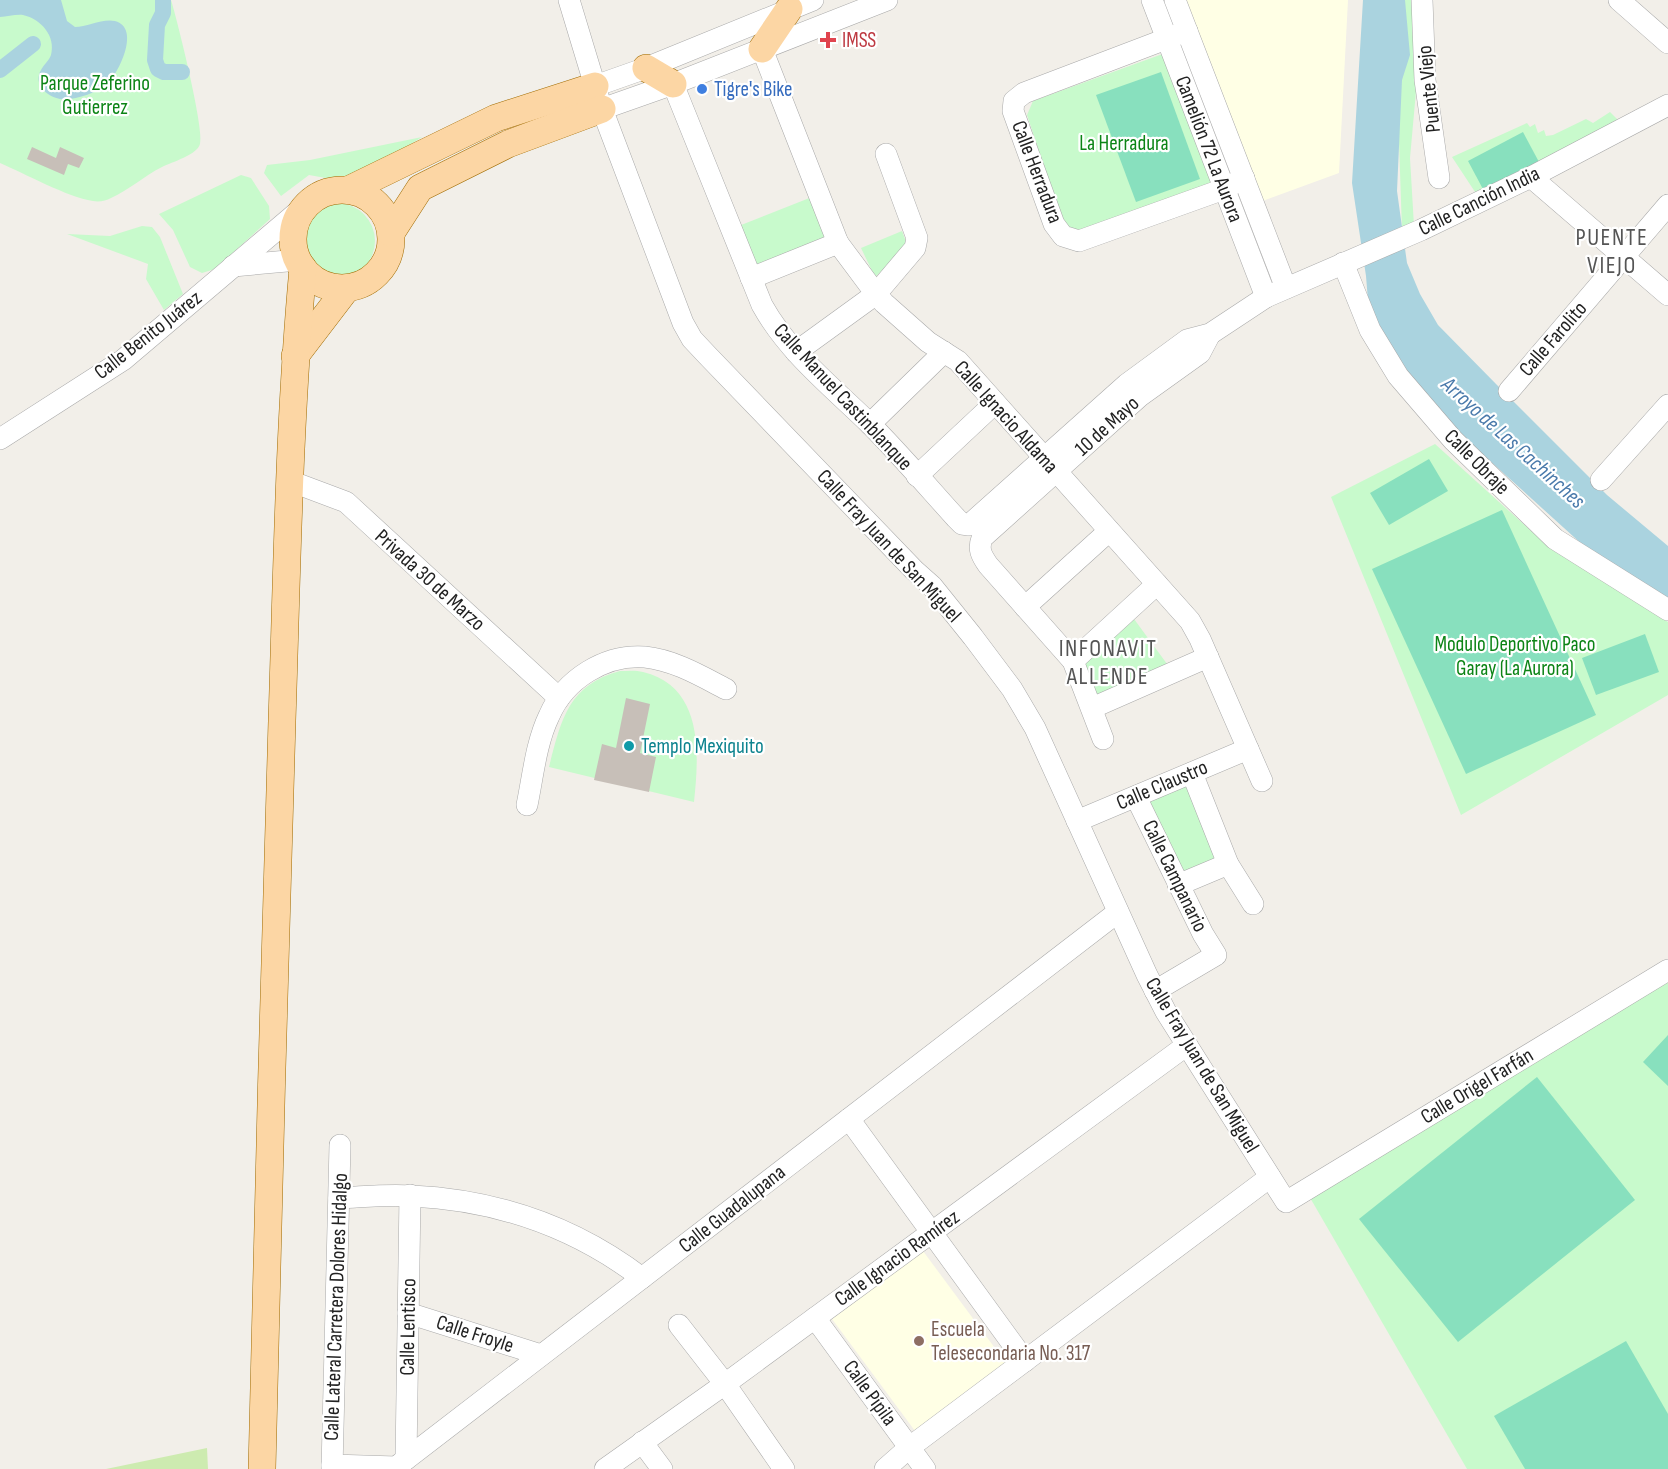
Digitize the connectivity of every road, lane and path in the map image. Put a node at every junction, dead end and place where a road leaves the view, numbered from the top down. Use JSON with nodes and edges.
{"nodes":[{"id":1,"x":569,"y":0,"type":"edge"},
{"id":2,"x":887,"y":0,"type":"edge"},
{"id":3,"x":1152,"y":0,"type":"edge"},
{"id":4,"x":1175,"y":0,"type":"edge"},
{"id":5,"x":1422,"y":0,"type":"edge"},
{"id":6,"x":1619,"y":0,"type":"edge"},
{"id":7,"x":801,"y":5,"type":"edge"},
{"id":8,"x":1187,"y":31,"type":"junction"},
{"id":9,"x":1167,"y":39,"type":"junction"},
{"id":10,"x":1668,"y":43,"type":"edge"},
{"id":11,"x":762,"y":49,"type":"junction"},
{"id":12,"x":646,"y":68,"type":"junction"},
{"id":13,"x":673,"y":84,"type":"junction"},
{"id":14,"x":598,"y":98,"type":"junction"},
{"id":15,"x":1668,"y":105,"type":"edge"},
{"id":16,"x":886,"y":154,"type":"dead end"},
{"id":17,"x":1531,"y":177,"type":"junction"},
{"id":18,"x":1244,"y":178,"type":"junction"},
{"id":19,"x":1439,"y":178,"type":"dead end"},
{"id":20,"x":1224,"y":189,"type":"junction"},
{"id":21,"x":348,"y":190,"type":"junction"},
{"id":22,"x":307,"y":204,"type":"junction"},
{"id":23,"x":1668,"y":205,"type":"edge"},
{"id":24,"x":391,"y":233,"type":"junction"},
{"id":25,"x":838,"y":243,"type":"junction"},
{"id":26,"x":1623,"y":257,"type":"junction"},
{"id":27,"x":1352,"y":259,"type":"junction"},
{"id":28,"x":301,"y":264,"type":"junction"},
{"id":29,"x":233,"y":266,"type":"junction"},
{"id":30,"x":751,"y":278,"type":"junction"},
{"id":31,"x":347,"y":288,"type":"junction"},
{"id":32,"x":1286,"y":288,"type":"junction"},
{"id":33,"x":876,"y":294,"type":"junction"},
{"id":34,"x":1668,"y":295,"type":"edge"},
{"id":35,"x":1266,"y":297,"type":"junction"},
{"id":36,"x":796,"y":352,"type":"junction"},
{"id":37,"x":945,"y":352,"type":"junction"},
{"id":38,"x":295,"y":357,"type":"junction"},
{"id":39,"x":1509,"y":391,"type":"dead end"},
{"id":40,"x":995,"y":403,"type":"junction"},
{"id":41,"x":1668,"y":405,"type":"edge"},
{"id":42,"x":870,"y":424,"type":"junction"},
{"id":43,"x":0,"y":439,"type":"edge"},
{"id":44,"x":1050,"y":465,"type":"junction"},
{"id":45,"x":917,"y":476,"type":"junction"},
{"id":46,"x":1601,"y":480,"type":"dead end"},
{"id":47,"x":290,"y":481,"type":"junction"},
{"id":48,"x":969,"y":525,"type":"joint"},
{"id":49,"x":1109,"y":531,"type":"junction"},
{"id":50,"x":1157,"y":584,"type":"junction"},
{"id":51,"x":1025,"y":607,"type":"junction"},
{"id":52,"x":1668,"y":610,"type":"edge"},
{"id":53,"x":1208,"y":657,"type":"junction"},
{"id":54,"x":1073,"y":661,"type":"junction"},
{"id":55,"x":726,"y":689,"type":"dead end"},
{"id":56,"x":559,"y":698,"type":"junction"},
{"id":57,"x":1092,"y":708,"type":"junction"},
{"id":58,"x":1103,"y":739,"type":"dead end"},
{"id":59,"x":1248,"y":750,"type":"junction"},
{"id":60,"x":1192,"y":773,"type":"junction"},
{"id":61,"x":1262,"y":782,"type":"dead end"},
{"id":62,"x":1136,"y":797,"type":"junction"},
{"id":63,"x":527,"y":806,"type":"dead end"},
{"id":64,"x":1077,"y":821,"type":"junction"},
{"id":65,"x":1228,"y":864,"type":"junction"},
{"id":66,"x":1178,"y":885,"type":"junction"},
{"id":67,"x":1253,"y":904,"type":"dead end"},
{"id":68,"x":1118,"y":912,"type":"junction"},
{"id":69,"x":1668,"y":970,"type":"edge"},
{"id":70,"x":1155,"y":991,"type":"junction"},
{"id":71,"x":1186,"y":1045,"type":"junction"},
{"id":72,"x":849,"y":1119,"type":"junction"},
{"id":73,"x":340,"y":1145,"type":"dead end"},
{"id":74,"x":1270,"y":1177,"type":"junction"},
{"id":75,"x":410,"y":1196,"type":"junction"},
{"id":76,"x":339,"y":1198,"type":"junction"},
{"id":77,"x":1286,"y":1202,"type":"joint"},
{"id":78,"x":931,"y":1233,"type":"junction"},
{"id":79,"x":642,"y":1278,"type":"junction"},
{"id":80,"x":408,"y":1313,"type":"junction"},
{"id":81,"x":815,"y":1318,"type":"junction"},
{"id":82,"x":680,"y":1325,"type":"dead end"},
{"id":83,"x":542,"y":1355,"type":"junction"},
{"id":84,"x":1025,"y":1360,"type":"junction"},
{"id":85,"x":725,"y":1384,"type":"junction"},
{"id":86,"x":642,"y":1442,"type":"junction"},
{"id":87,"x":910,"y":1447,"type":"junction"},
{"id":88,"x":406,"y":1459,"type":"junction"},
{"id":89,"x":332,"y":1467,"type":"edge"},
{"id":90,"x":262,"y":1469,"type":"edge"},
{"id":91,"x":605,"y":1469,"type":"edge"},
{"id":92,"x":662,"y":1469,"type":"edge"},
{"id":93,"x":784,"y":1469,"type":"edge"},
{"id":94,"x":885,"y":1469,"type":"edge"},
{"id":95,"x":926,"y":1469,"type":"edge"}],
"edges":[{"from":1,"to":14,"type":"street","name":"Calle Fray Juan de San Miguel"},
{"from":2,"to":11,"type":"street"},
{"from":3,"to":9,"type":"street","name":"Camelión 72 La Aurora"},
{"from":4,"to":8,"type":"street","name":"Camelión 72 La Aurora"},
{"from":5,"to":19,"type":"street","name":"Puente Viejo"},
{"from":6,"to":10,"type":"street"},
{"from":7,"to":11,"type":"main road"},
{"from":7,"to":12,"type":"street"},
{"from":8,"to":9,"type":"street","name":"Calle Herradura"},
{"from":8,"to":18,"type":"street","name":"Camelión 72 La Aurora"},
{"from":9,"to":20,"type":"street","name":"Camelión 72 La Aurora"},
{"from":9,"to":20,"type":"street","name":"Calle Herradura"},
{"from":11,"to":13,"type":"street"},
{"from":11,"to":25,"type":"street","name":"Calle Ignacio Aldama"},
{"from":12,"to":13,"type":"main road"},
{"from":12,"to":14,"type":"street"},
{"from":13,"to":14,"type":"street"},
{"from":13,"to":30,"type":"street","name":"Calle Manuel Castinblanque"},
{"from":14,"to":21,"type":"main road"},
{"from":14,"to":24,"type":"main road"},
{"from":14,"to":64,"type":"street","name":"Calle Fray Juan de San Miguel"},
{"from":15,"to":17,"type":"street","name":"Calle Canción India"},
{"from":16,"to":33,"type":"street"},
{"from":17,"to":26,"type":"street"},
{"from":17,"to":27,"type":"street","name":"Calle Canción India"},
{"from":18,"to":20,"type":"street","name":"Calle Herradura"},
{"from":18,"to":32,"type":"street","name":"Camelión 72 La Aurora"},
{"from":20,"to":35,"type":"street","name":"Camelión 72 La Aurora"},
{"from":21,"to":22,"type":"main road"},
{"from":21,"to":24,"type":"main road"},
{"from":22,"to":28,"type":"main road"},
{"from":22,"to":29,"type":"street","name":"Calle Benito Juárez"},
{"from":23,"to":26,"type":"street","name":"Calle Farolito"},
{"from":24,"to":31,"type":"main road"},
{"from":25,"to":30,"type":"street"},
{"from":25,"to":33,"type":"street","name":"Calle Ignacio Aldama"},
{"from":26,"to":34,"type":"street"},
{"from":26,"to":39,"type":"street","name":"Calle Farolito"},
{"from":27,"to":32,"type":"street","name":"Calle Canción India"},
{"from":27,"to":52,"type":"street","name":"Calle Obraje"},
{"from":28,"to":29,"type":"street"},
{"from":28,"to":31,"type":"main road"},
{"from":28,"to":38,"type":"main road"},
{"from":29,"to":43,"type":"street","name":"Calle Benito Juárez"},
{"from":30,"to":36,"type":"street","name":"Calle Manuel Castinblanque"},
{"from":31,"to":38,"type":"main road"},
{"from":32,"to":35,"type":"street","name":"10 de Mayo"},
{"from":33,"to":36,"type":"street"},
{"from":33,"to":37,"type":"street","name":"Calle Ignacio Aldama"},
{"from":35,"to":44,"type":"street","name":"10 de Mayo"},
{"from":36,"to":42,"type":"street","name":"Calle Manuel Castinblanque"},
{"from":37,"to":40,"type":"street","name":"Calle Ignacio Aldama"},
{"from":37,"to":42,"type":"street"},
{"from":38,"to":47,"type":"main road"},
{"from":40,"to":44,"type":"street","name":"Calle Ignacio Aldama"},
{"from":40,"to":45,"type":"street"},
{"from":41,"to":46,"type":"street"},
{"from":42,"to":45,"type":"street","name":"Calle Manuel Castinblanque"},
{"from":44,"to":48,"type":"street","name":"10 de Mayo"},
{"from":44,"to":49,"type":"street","name":"Calle Ignacio Aldama"},
{"from":44,"to":51,"type":"street","name":"10 de Mayo"},
{"from":45,"to":48,"type":"street","name":"Calle Manuel Castinblanque"},
{"from":47,"to":56,"type":"street","name":"Privada 30 de Marzo"},
{"from":47,"to":90,"type":"main road"},
{"from":49,"to":50,"type":"street","name":"Calle Ignacio Aldama"},
{"from":49,"to":51,"type":"street"},
{"from":50,"to":53,"type":"street","name":"Calle Ignacio Aldama"},
{"from":50,"to":54,"type":"street"},
{"from":51,"to":54,"type":"street"},
{"from":53,"to":57,"type":"street"},
{"from":53,"to":59,"type":"street","name":"Calle Ignacio Aldama"},
{"from":54,"to":57,"type":"street"},
{"from":55,"to":56,"type":"street"},
{"from":56,"to":63,"type":"street"},
{"from":57,"to":58,"type":"street"},
{"from":59,"to":60,"type":"street","name":"Calle Claustro"},
{"from":59,"to":61,"type":"street","name":"Calle Ignacio Aldama"},
{"from":60,"to":62,"type":"street","name":"Calle Claustro"},
{"from":60,"to":65,"type":"street"},
{"from":62,"to":64,"type":"street","name":"Calle Claustro"},
{"from":62,"to":66,"type":"street","name":"Calle Campanario"},
{"from":64,"to":68,"type":"street","name":"Calle Fray Juan de San Miguel"},
{"from":65,"to":66,"type":"street"},
{"from":65,"to":67,"type":"street"},
{"from":66,"to":70,"type":"street","name":"Calle Campanario"},
{"from":68,"to":70,"type":"street","name":"Calle Fray Juan de San Miguel"},
{"from":68,"to":72,"type":"street","name":"Calle Guadalupana"},
{"from":69,"to":77,"type":"street","name":"Calle Origel Farfán"},
{"from":70,"to":71,"type":"street","name":"Calle Fray Juan de San Miguel"},
{"from":71,"to":74,"type":"street","name":"Calle Fray Juan de San Miguel"},
{"from":71,"to":78,"type":"street","name":"Calle Ignacio Ramírez"},
{"from":72,"to":78,"type":"street"},
{"from":72,"to":79,"type":"street","name":"Calle Guadalupana"},
{"from":73,"to":76,"type":"street","name":"Calle Lateral Carretera Dolores Hidalgo"},
{"from":74,"to":77,"type":"street","name":"Calle Fray Juan de San Miguel"},
{"from":74,"to":84,"type":"street"},
{"from":75,"to":76,"type":"street"},
{"from":75,"to":79,"type":"street"},
{"from":75,"to":80,"type":"street","name":"Calle Lentisco"},
{"from":76,"to":89,"type":"street","name":"Calle Lateral Carretera Dolores Hidalgo"},
{"from":78,"to":81,"type":"street","name":"Calle Ignacio Ramírez"},
{"from":78,"to":84,"type":"street"},
{"from":79,"to":83,"type":"street","name":"Calle Guadalupana"},
{"from":80,"to":83,"type":"street","name":"Calle Froyle"},
{"from":80,"to":88,"type":"street","name":"Calle Lentisco"},
{"from":81,"to":85,"type":"street","name":"Calle Ignacio Ramírez"},
{"from":81,"to":87,"type":"street","name":"Calle Pípila"},
{"from":82,"to":85,"type":"street"},
{"from":83,"to":88,"type":"street","name":"Calle Guadalupana"},
{"from":84,"to":87,"type":"street"},
{"from":85,"to":86,"type":"street","name":"Calle Ignacio Ramírez"},
{"from":85,"to":93,"type":"street"},
{"from":86,"to":91,"type":"street","name":"Calle Ignacio Ramírez"},
{"from":86,"to":92,"type":"street"},
{"from":87,"to":94,"type":"street"},
{"from":87,"to":95,"type":"street","name":"Calle Pípila"},
{"from":88,"to":89,"type":"street","name":"Calle Guadalupana"}]}
